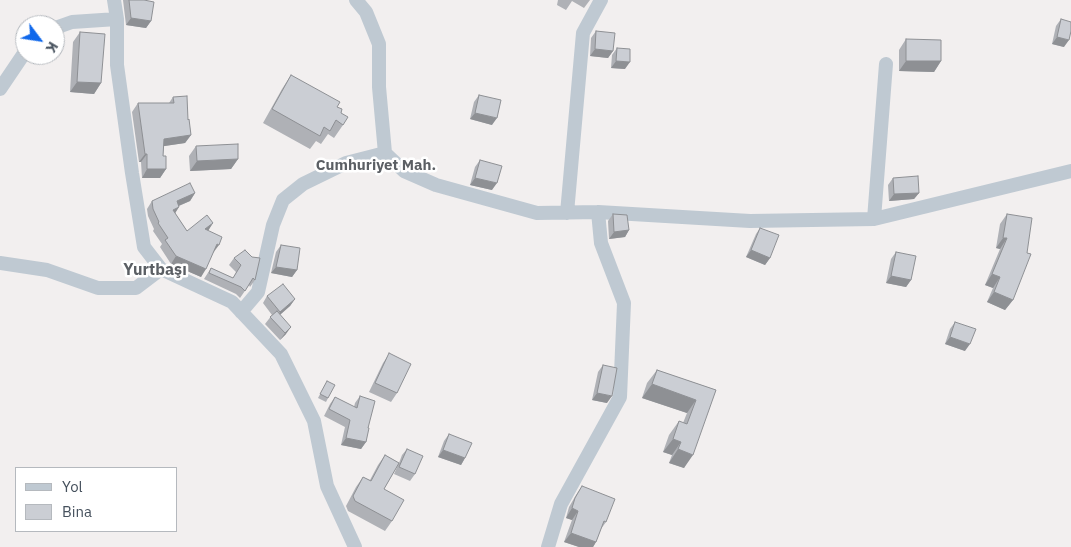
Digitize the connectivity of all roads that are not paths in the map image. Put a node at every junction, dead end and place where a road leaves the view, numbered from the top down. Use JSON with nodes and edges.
{"nodes":[{"id":1,"x":114,"y":0,"type":"edge"},
{"id":2,"x":356,"y":0,"type":"edge"},
{"id":3,"x":601,"y":0,"type":"edge"},
{"id":4,"x":117,"y":19,"type":"junction"},
{"id":5,"x":65,"y":24,"type":"edge"},
{"id":6,"x":886,"y":64,"type":"dead end"},
{"id":7,"x":16,"y":65,"type":"edge"},
{"id":8,"x":0,"y":89,"type":"edge"},
{"id":9,"x":385,"y":152,"type":"junction"},
{"id":10,"x":1071,"y":171,"type":"edge"},
{"id":11,"x":598,"y":212,"type":"junction"},
{"id":12,"x":567,"y":213,"type":"junction"},
{"id":13,"x":874,"y":219,"type":"junction"},
{"id":14,"x":0,"y":263,"type":"edge"},
{"id":15,"x":161,"y":269,"type":"junction"},
{"id":16,"x":241,"y":312,"type":"junction"},
{"id":17,"x":356,"y":547,"type":"edge"},
{"id":18,"x":548,"y":547,"type":"edge"}],
"edges":[{"from":1,"to":4,"type":"street"},
{"from":2,"to":9,"type":"street"},
{"from":3,"to":12,"type":"street"},
{"from":4,"to":5,"type":"street"},
{"from":4,"to":15,"type":"street"},
{"from":6,"to":13,"type":"street"},
{"from":7,"to":8,"type":"street"},
{"from":9,"to":12,"type":"street"},
{"from":9,"to":16,"type":"street"},
{"from":10,"to":13,"type":"street"},
{"from":11,"to":12,"type":"street"},
{"from":11,"to":13,"type":"street"},
{"from":11,"to":18,"type":"street"},
{"from":14,"to":15,"type":"street"},
{"from":15,"to":16,"type":"street"},
{"from":16,"to":17,"type":"street"}]}
